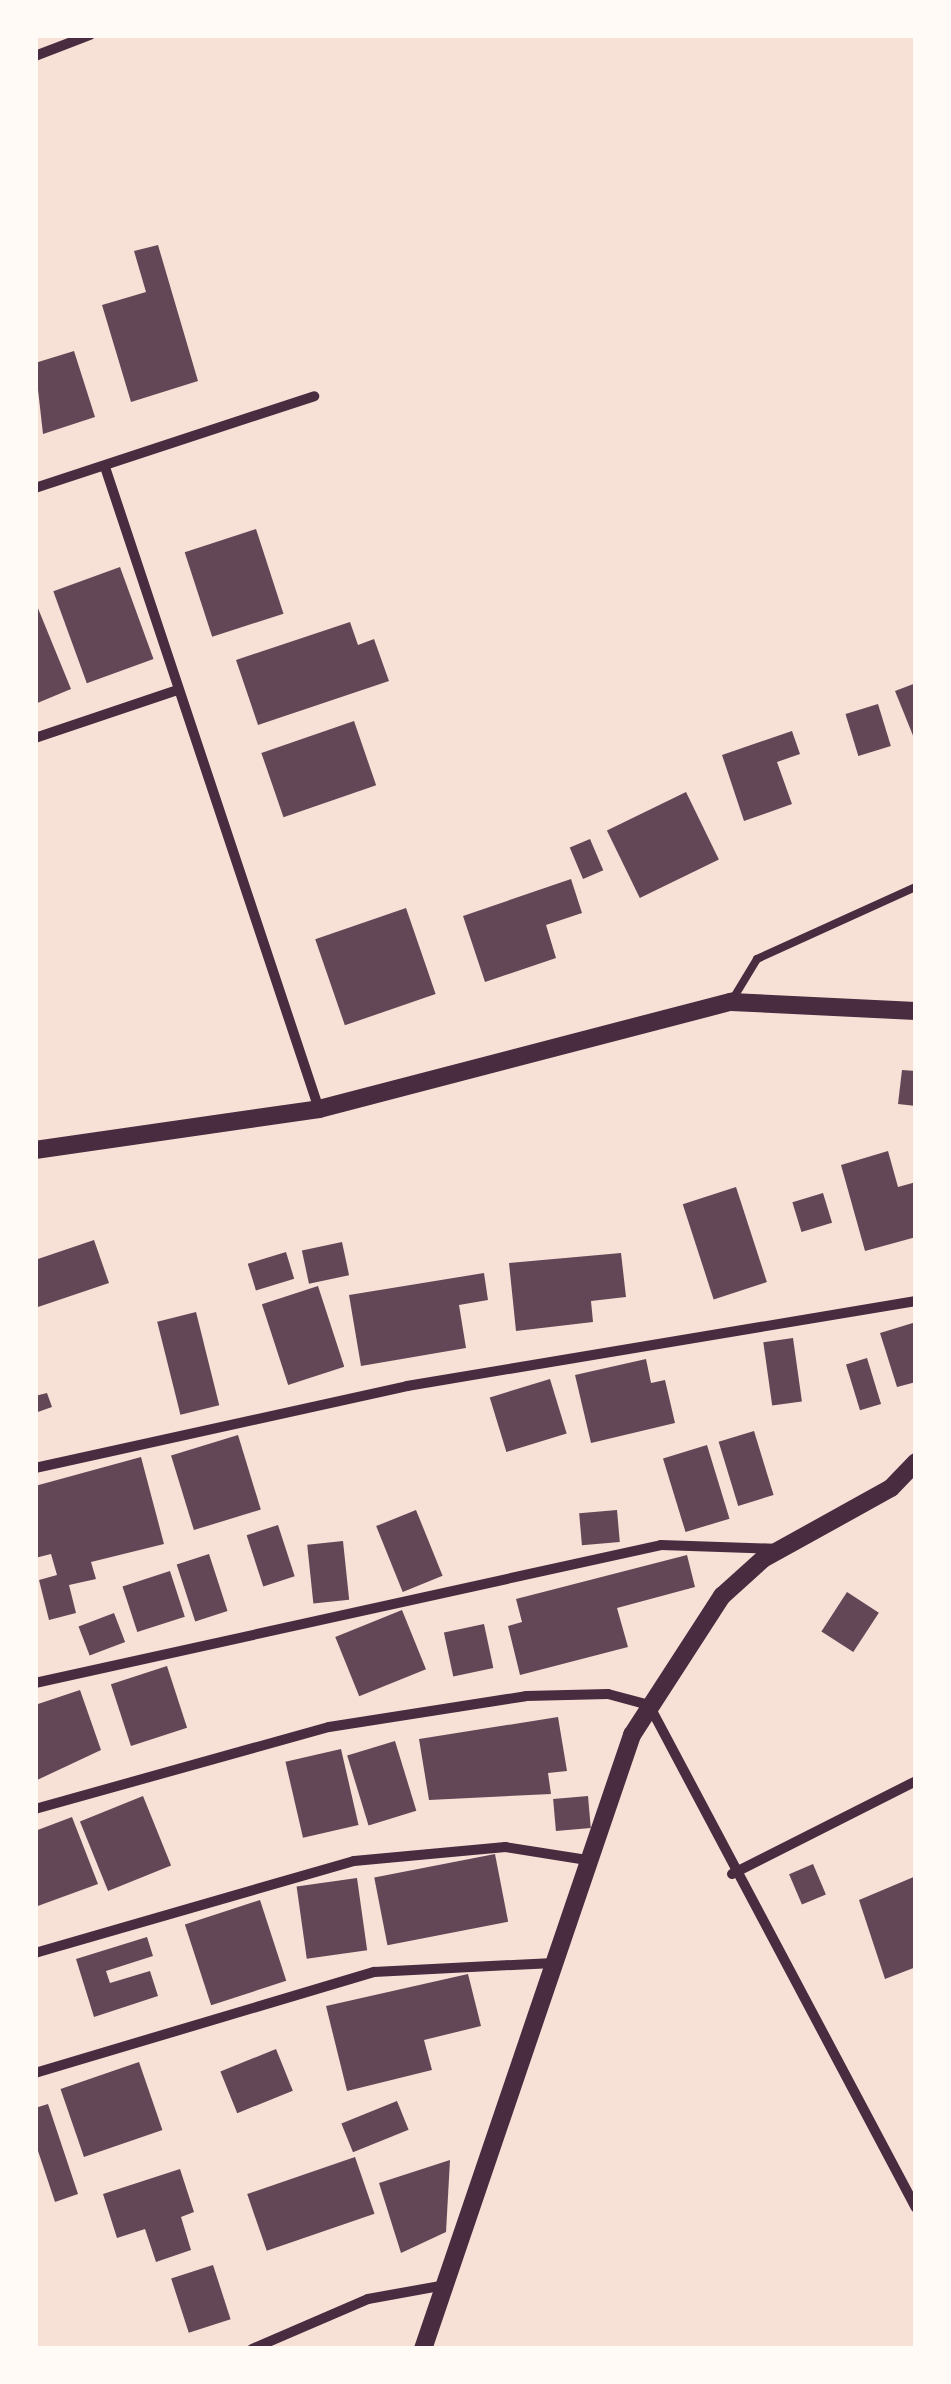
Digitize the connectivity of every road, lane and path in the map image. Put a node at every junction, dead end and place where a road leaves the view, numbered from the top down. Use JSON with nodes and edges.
{"nodes":[{"id":1,"x":90,"y":35,"type":"edge"},
{"id":2,"x":35,"y":56,"type":"edge"},
{"id":3,"x":314,"y":396,"type":"dead end"},
{"id":4,"x":104,"y":467,"type":"junction"},
{"id":5,"x":35,"y":488,"type":"edge"},
{"id":6,"x":175,"y":691,"type":"junction"},
{"id":7,"x":35,"y":738,"type":"edge"},
{"id":8,"x":916,"y":887,"type":"edge"},
{"id":9,"x":731,"y":1002,"type":"junction"},
{"id":10,"x":916,"y":1011,"type":"edge"},
{"id":11,"x":319,"y":1109,"type":"junction"},
{"id":12,"x":35,"y":1150,"type":"edge"},
{"id":13,"x":916,"y":1301,"type":"edge"},
{"id":14,"x":916,"y":1462,"type":"edge"},
{"id":15,"x":35,"y":1468,"type":"edge"},
{"id":16,"x":780,"y":1550,"type":"junction"},
{"id":17,"x":35,"y":1682,"type":"edge"},
{"id":18,"x":649,"y":1705,"type":"junction"},
{"id":19,"x":916,"y":1781,"type":"edge"},
{"id":20,"x":35,"y":1809,"type":"edge"},
{"id":21,"x":587,"y":1860,"type":"junction"},
{"id":22,"x":732,"y":1874,"type":"junction"},
{"id":23,"x":35,"y":1953,"type":"edge"},
{"id":24,"x":556,"y":1963,"type":"junction"},
{"id":25,"x":35,"y":2073,"type":"edge"},
{"id":26,"x":914,"y":2201,"type":"edge"},
{"id":27,"x":446,"y":2285,"type":"junction"},
{"id":28,"x":252,"y":2349,"type":"edge"},
{"id":29,"x":423,"y":2349,"type":"edge"}],
"edges":[{"from":1,"to":2,"type":"street"},
{"from":3,"to":4,"type":"street"},
{"from":4,"to":5,"type":"street"},
{"from":4,"to":6,"type":"street"},
{"from":6,"to":7,"type":"street"},
{"from":6,"to":11,"type":"street"},
{"from":8,"to":9,"type":"lane"},
{"from":9,"to":10,"type":"street"},
{"from":9,"to":11,"type":"street"},
{"from":11,"to":12,"type":"street"},
{"from":13,"to":15,"type":"street"},
{"from":14,"to":16,"type":"street"},
{"from":16,"to":17,"type":"street"},
{"from":16,"to":18,"type":"street"},
{"from":18,"to":20,"type":"street"},
{"from":18,"to":21,"type":"street"},
{"from":18,"to":22,"type":"street"},
{"from":19,"to":22,"type":"street"},
{"from":21,"to":23,"type":"street"},
{"from":21,"to":24,"type":"street"},
{"from":22,"to":26,"type":"street"},
{"from":24,"to":25,"type":"street"},
{"from":24,"to":27,"type":"street"},
{"from":27,"to":28,"type":"street"},
{"from":27,"to":29,"type":"street"}]}
